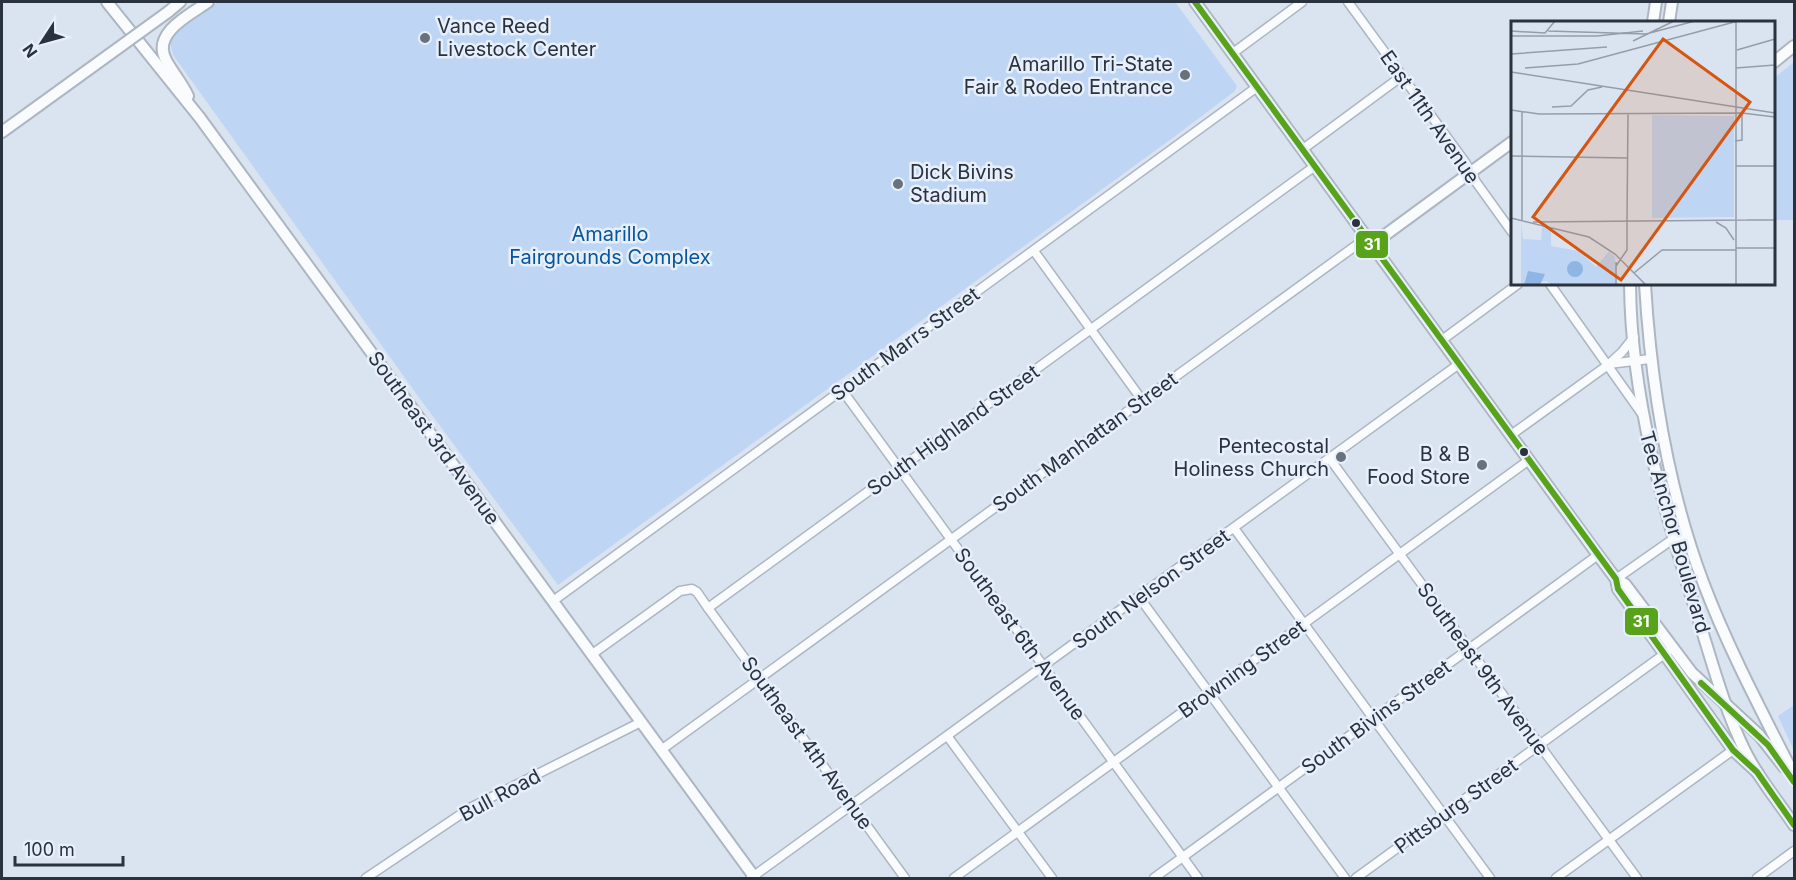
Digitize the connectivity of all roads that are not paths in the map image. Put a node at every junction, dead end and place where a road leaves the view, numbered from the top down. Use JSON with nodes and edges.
{"nodes":[{"id":1,"x":107,"y":2,"type":"edge"},
{"id":2,"x":180,"y":2,"type":"edge"},
{"id":3,"x":208,"y":2,"type":"edge"},
{"id":4,"x":1195,"y":2,"type":"edge"},
{"id":5,"x":1302,"y":2,"type":"edge"},
{"id":6,"x":1348,"y":2,"type":"edge"},
{"id":7,"x":1656,"y":2,"type":"edge"},
{"id":8,"x":1672,"y":2,"type":"edge"},
{"id":9,"x":1653,"y":21,"type":"edge"},
{"id":10,"x":1669,"y":21,"type":"edge"},
{"id":11,"x":1794,"y":46,"type":"edge"},
{"id":12,"x":1233,"y":53,"type":"junction"},
{"id":13,"x":1775,"y":60,"type":"edge"},
{"id":14,"x":1402,"y":76,"type":"junction"},
{"id":15,"x":1257,"y":87,"type":"junction"},
{"id":16,"x":192,"y":108,"type":"junction"},
{"id":17,"x":2,"y":132,"type":"edge"},
{"id":18,"x":1511,"y":143,"type":"edge"},
{"id":19,"x":1302,"y":149,"type":"junction"},
{"id":20,"x":1315,"y":166,"type":"junction"},
{"id":21,"x":1471,"y":172,"type":"junction"},
{"id":22,"x":1511,"y":231,"type":"edge"},
{"id":23,"x":1370,"y":241,"type":"junction"},
{"id":24,"x":1034,"y":251,"type":"junction"},
{"id":25,"x":1517,"y":285,"type":"edge"},
{"id":26,"x":1551,"y":285,"type":"edge"},
{"id":27,"x":1630,"y":285,"type":"edge"},
{"id":28,"x":1645,"y":285,"type":"edge"},
{"id":29,"x":1091,"y":330,"type":"junction"},
{"id":30,"x":1634,"y":337,"type":"junction"},
{"id":31,"x":1442,"y":339,"type":"junction"},
{"id":32,"x":1650,"y":359,"type":"junction"},
{"id":33,"x":1636,"y":361,"type":"junction"},
{"id":34,"x":1459,"y":364,"type":"junction"},
{"id":35,"x":1608,"y":365,"type":"junction"},
{"id":36,"x":843,"y":390,"type":"junction"},
{"id":37,"x":1142,"y":400,"type":"junction"},
{"id":38,"x":1643,"y":414,"type":"junction"},
{"id":39,"x":1511,"y":435,"type":"junction"},
{"id":40,"x":1330,"y":459,"type":"junction"},
{"id":41,"x":1529,"y":460,"type":"junction"},
{"id":42,"x":900,"y":469,"type":"junction"},
{"id":43,"x":1234,"y":528,"type":"junction"},
{"id":44,"x":1687,"y":535,"type":"junction"},
{"id":45,"x":951,"y":539,"type":"junction"},
{"id":46,"x":1673,"y":539,"type":"junction"},
{"id":47,"x":1400,"y":554,"type":"junction"},
{"id":48,"x":1598,"y":555,"type":"junction"},
{"id":49,"x":1616,"y":579,"type":"junction"},
{"id":50,"x":1139,"y":597,"type":"junction"},
{"id":51,"x":553,"y":601,"type":"junction"},
{"id":52,"x":708,"y":608,"type":"junction"},
{"id":53,"x":1304,"y":623,"type":"junction"},
{"id":54,"x":1469,"y":649,"type":"junction"},
{"id":55,"x":1669,"y":651,"type":"junction"},
{"id":56,"x":591,"y":655,"type":"junction"},
{"id":57,"x":1044,"y":667,"type":"junction"},
{"id":58,"x":759,"y":679,"type":"junction"},
{"id":59,"x":1209,"y":692,"type":"junction"},
{"id":60,"x":1727,"y":707,"type":"junction"},
{"id":61,"x":1374,"y":718,"type":"junction"},
{"id":62,"x":641,"y":722,"type":"junction"},
{"id":63,"x":948,"y":737,"type":"junction"},
{"id":64,"x":1539,"y":745,"type":"junction"},
{"id":65,"x":661,"y":750,"type":"junction"},
{"id":66,"x":1733,"y":750,"type":"junction"},
{"id":67,"x":1114,"y":763,"type":"junction"},
{"id":68,"x":1757,"y":772,"type":"junction"},
{"id":69,"x":1794,"y":775,"type":"edge"},
{"id":70,"x":1794,"y":782,"type":"edge"},
{"id":71,"x":1279,"y":789,"type":"junction"},
{"id":72,"x":852,"y":806,"type":"junction"},
{"id":73,"x":1443,"y":814,"type":"junction"},
{"id":74,"x":1794,"y":825,"type":"edge"},
{"id":75,"x":1018,"y":832,"type":"junction"},
{"id":76,"x":1609,"y":840,"type":"junction"},
{"id":77,"x":1794,"y":851,"type":"edge"},
{"id":78,"x":1183,"y":858,"type":"junction"},
{"id":79,"x":753,"y":878,"type":"edge"},
{"id":80,"x":366,"y":879,"type":"edge"},
{"id":81,"x":905,"y":879,"type":"edge"},
{"id":82,"x":954,"y":879,"type":"edge"},
{"id":83,"x":1052,"y":879,"type":"edge"},
{"id":84,"x":1154,"y":879,"type":"edge"},
{"id":85,"x":1198,"y":879,"type":"edge"},
{"id":86,"x":1345,"y":879,"type":"edge"},
{"id":87,"x":1356,"y":879,"type":"edge"},
{"id":88,"x":1490,"y":879,"type":"edge"},
{"id":89,"x":1556,"y":879,"type":"edge"},
{"id":90,"x":1636,"y":879,"type":"edge"},
{"id":91,"x":1757,"y":879,"type":"edge"}],
"edges":[{"from":1,"to":16,"type":"main road","name":"Southeast 3rd Avenue"},
{"from":2,"to":17,"type":"main road","bridge":true},
{"from":3,"to":16,"type":"main road"},
{"from":4,"to":12,"type":"main road"},
{"from":5,"to":12,"type":"street"},
{"from":6,"to":14,"type":"street","name":"East 11th Avenue"},
{"from":7,"to":9,"type":"main road"},
{"from":8,"to":10,"type":"main road"},
{"from":11,"to":13,"type":"main road"},
{"from":12,"to":15,"type":"main road"},
{"from":14,"to":19,"type":"street"},
{"from":14,"to":21,"type":"street","name":"East 11th Avenue"},
{"from":15,"to":19,"type":"main road"},
{"from":15,"to":24,"type":"street","name":"South Marrs Street"},
{"from":16,"to":51,"type":"main road","name":"Southeast 3rd Avenue"},
{"from":18,"to":21,"type":"main road","name":"South Manhattan Street"},
{"from":19,"to":20,"type":"main road"},
{"from":20,"to":23,"type":"main road"},
{"from":20,"to":29,"type":"street","name":"South Highland Street"},
{"from":21,"to":22,"type":"street","name":"East 11th Avenue"},
{"from":21,"to":23,"type":"main road","name":"South Manhattan Street"},
{"from":23,"to":31,"type":"main road"},
{"from":23,"to":37,"type":"street","name":"South Manhattan Street"},
{"from":24,"to":29,"type":"street"},
{"from":24,"to":36,"type":"street","name":"South Marrs Street"},
{"from":25,"to":31,"type":"street"},
{"from":26,"to":35,"type":"street"},
{"from":27,"to":30,"type":"main road","name":"Tee Anchor Boulevard"},
{"from":28,"to":32,"type":"main road","name":"Tee Anchor Boulevard"},
{"from":29,"to":37,"type":"street"},
{"from":29,"to":42,"type":"street","name":"South Highland Street"},
{"from":30,"to":33,"type":"main road","name":"Tee Anchor Boulevard"},
{"from":30,"to":35,"type":"street"},
{"from":31,"to":34,"type":"main road"},
{"from":32,"to":33,"type":"street"},
{"from":32,"to":44,"type":"main road","name":"Tee Anchor Boulevard"},
{"from":33,"to":35,"type":"street"},
{"from":33,"to":38,"type":"main road","name":"Tee Anchor Boulevard"},
{"from":34,"to":39,"type":"main road"},
{"from":34,"to":40,"type":"street","name":"South Nelson Street"},
{"from":35,"to":38,"type":"street"},
{"from":35,"to":39,"type":"street"},
{"from":36,"to":42,"type":"street","name":"Southeast 6th Avenue"},
{"from":36,"to":51,"type":"street","name":"South Marrs Street"},
{"from":37,"to":45,"type":"street","name":"South Manhattan Street"},
{"from":38,"to":46,"type":"main road","name":"Tee Anchor Boulevard"},
{"from":39,"to":41,"type":"main road"},
{"from":40,"to":43,"type":"street","name":"South Nelson Street"},
{"from":40,"to":47,"type":"street","name":"Southeast 9th Avenue"},
{"from":41,"to":47,"type":"street","name":"Browning Street"},
{"from":41,"to":48,"type":"main road"},
{"from":42,"to":45,"type":"street","name":"Southeast 6th Avenue"},
{"from":42,"to":52,"type":"street","name":"South Highland Street"},
{"from":43,"to":50,"type":"street","name":"South Nelson Street"},
{"from":43,"to":53,"type":"street"},
{"from":44,"to":46,"type":"street"},
{"from":44,"to":69,"type":"main road","name":"Tee Anchor Boulevard"},
{"from":45,"to":57,"type":"street","name":"Southeast 6th Avenue"},
{"from":45,"to":58,"type":"street","name":"South Manhattan Street"},
{"from":46,"to":49,"type":"street"},
{"from":46,"to":60,"type":"main road","name":"Tee Anchor Boulevard"},
{"from":47,"to":53,"type":"street","name":"Browning Street"},
{"from":47,"to":54,"type":"street","name":"Southeast 9th Avenue"},
{"from":48,"to":49,"type":"main road"},
{"from":48,"to":54,"type":"street","name":"South Bivins Street"},
{"from":49,"to":55,"type":"main road"},
{"from":50,"to":57,"type":"street","name":"South Nelson Street"},
{"from":50,"to":59,"type":"street"},
{"from":51,"to":56,"type":"main road","name":"Southeast 3rd Avenue"},
{"from":52,"to":56,"type":"street"},
{"from":52,"to":58,"type":"street","name":"Southeast 4th Avenue"},
{"from":53,"to":59,"type":"street","name":"Browning Street"},
{"from":53,"to":61,"type":"street"},
{"from":54,"to":61,"type":"street","name":"South Bivins Street"},
{"from":54,"to":64,"type":"street","name":"Southeast 9th Avenue"},
{"from":55,"to":60,"type":"main road"},
{"from":55,"to":64,"type":"street","name":"Pittsburg Street"},
{"from":55,"to":66,"type":"main road"},
{"from":56,"to":62,"type":"main road","name":"Southeast 3rd Avenue"},
{"from":57,"to":63,"type":"street","name":"South Nelson Street"},
{"from":57,"to":67,"type":"street","name":"Southeast 6th Avenue"},
{"from":58,"to":65,"type":"street","name":"South Manhattan Street"},
{"from":58,"to":72,"type":"street","name":"Southeast 4th Avenue"},
{"from":59,"to":67,"type":"street","name":"Browning Street"},
{"from":59,"to":71,"type":"street"},
{"from":60,"to":68,"type":"main road","name":"Tee Anchor Boulevard"},
{"from":60,"to":70,"type":"main road"},
{"from":61,"to":71,"type":"street","name":"South Bivins Street"},
{"from":61,"to":73,"type":"street"},
{"from":62,"to":65,"type":"main road","name":"Southeast 3rd Avenue"},
{"from":62,"to":80,"type":"street","name":"Bull Road"},
{"from":63,"to":72,"type":"street","name":"South Nelson Street"},
{"from":63,"to":75,"type":"street"},
{"from":64,"to":73,"type":"street","name":"Pittsburg Street"},
{"from":64,"to":76,"type":"street","name":"Southeast 9th Avenue"},
{"from":65,"to":79,"type":"main road","name":"Southeast 3rd Avenue"},
{"from":66,"to":68,"type":"main road"},
{"from":66,"to":76,"type":"street"},
{"from":67,"to":75,"type":"street","name":"Browning Street"},
{"from":67,"to":78,"type":"street","name":"Southeast 6th Avenue"},
{"from":68,"to":74,"type":"main road"},
{"from":71,"to":78,"type":"street","name":"South Bivins Street"},
{"from":71,"to":86,"type":"street"},
{"from":72,"to":79,"type":"street","name":"South Nelson Street"},
{"from":72,"to":81,"type":"street","name":"Southeast 4th Avenue"},
{"from":73,"to":87,"type":"street","name":"Pittsburg Street"},
{"from":73,"to":88,"type":"street"},
{"from":75,"to":82,"type":"street","name":"Browning Street"},
{"from":75,"to":83,"type":"street"},
{"from":76,"to":89,"type":"street"},
{"from":76,"to":90,"type":"street","name":"Southeast 9th Avenue"},
{"from":77,"to":91,"type":"street"},
{"from":78,"to":84,"type":"street","name":"South Bivins Street"},
{"from":78,"to":85,"type":"street","name":"Southeast 6th Avenue"}]}
